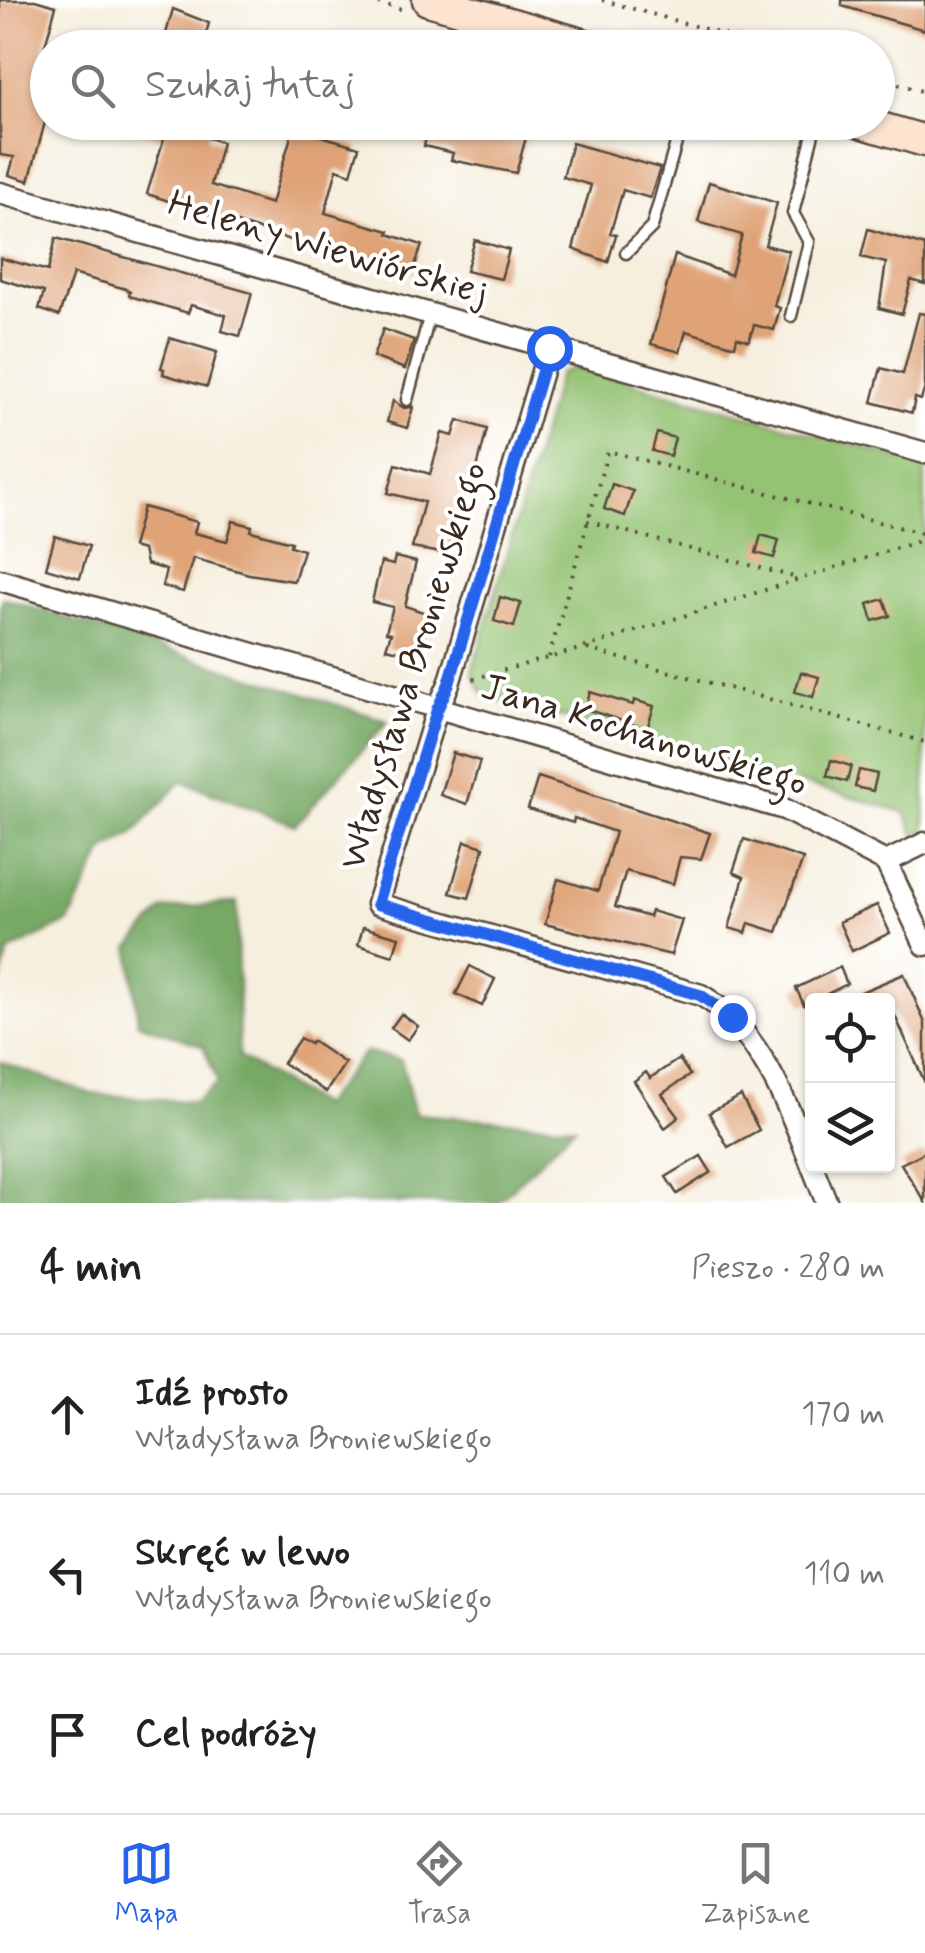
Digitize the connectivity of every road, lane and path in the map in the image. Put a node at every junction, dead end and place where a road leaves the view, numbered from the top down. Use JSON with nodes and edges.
{"nodes":[{"id":1,"x":428,"y":0,"type":"edge"},
{"id":2,"x":602,"y":0,"type":"edge"},
{"id":3,"x":490,"y":30,"type":"edge"},
{"id":4,"x":708,"y":30,"type":"edge"},
{"id":5,"x":895,"y":83,"type":"edge"},
{"id":6,"x":925,"y":92,"type":"edge"},
{"id":7,"x":895,"y":132,"type":"edge"},
{"id":8,"x":677,"y":140,"type":"edge"},
{"id":9,"x":811,"y":140,"type":"edge"},
{"id":10,"x":925,"y":141,"type":"edge"},
{"id":11,"x":0,"y":194,"type":"edge"},
{"id":12,"x":626,"y":253,"type":"dead end"},
{"id":13,"x":430,"y":314,"type":"junction"},
{"id":14,"x":792,"y":316,"type":"dead end"},
{"id":15,"x":549,"y":348,"type":"junction"},
{"id":16,"x":408,"y":400,"type":"dead end"},
{"id":17,"x":925,"y":452,"type":"edge"},
{"id":18,"x":587,"y":521,"type":"junction"},
{"id":19,"x":925,"y":536,"type":"edge"},
{"id":20,"x":798,"y":578,"type":"junction"},
{"id":21,"x":0,"y":580,"type":"edge"},
{"id":22,"x":584,"y":648,"type":"junction"},
{"id":23,"x":549,"y":657,"type":"junction"},
{"id":24,"x":449,"y":684,"type":"junction"},
{"id":25,"x":437,"y":710,"type":"junction"},
{"id":26,"x":925,"y":742,"type":"edge"},
{"id":27,"x":925,"y":843,"type":"edge"},
{"id":28,"x":886,"y":862,"type":"junction"},
{"id":29,"x":925,"y":946,"type":"edge"},
{"id":30,"x":827,"y":1203,"type":"edge"}],
"edges":[{"from":1,"to":3,"type":"main road"},
{"from":2,"to":4,"type":"path"},
{"from":5,"to":6,"type":"path"},
{"from":7,"to":10,"type":"main road"},
{"from":8,"to":12,"type":"lane"},
{"from":9,"to":14,"type":"lane"},
{"from":11,"to":13,"type":"street","name":"Heleny Wiewiórskiej"},
{"from":13,"to":15,"type":"street","name":"Heleny Wiewiórskiej"},
{"from":13,"to":16,"type":"lane"},
{"from":15,"to":17,"type":"street","name":"Heleny Wiewiórskiej"},
{"from":15,"to":24,"type":"street","name":"Władysława Broniewskiego"},
{"from":18,"to":19,"type":"path"},
{"from":18,"to":20,"type":"path"},
{"from":18,"to":23,"type":"path"},
{"from":19,"to":20,"type":"path"},
{"from":20,"to":22,"type":"path"},
{"from":21,"to":25,"type":"street","name":"Jana Kochanowskiego"},
{"from":22,"to":23,"type":"path"},
{"from":22,"to":26,"type":"path"},
{"from":23,"to":24,"type":"path"},
{"from":24,"to":25,"type":"street","name":"Władysława Broniewskiego"},
{"from":25,"to":28,"type":"street","name":"Jana Kochanowskiego"},
{"from":25,"to":30,"type":"street","name":"Władysława Broniewskiego"},
{"from":27,"to":28,"type":"street"},
{"from":28,"to":29,"type":"street"}]}
